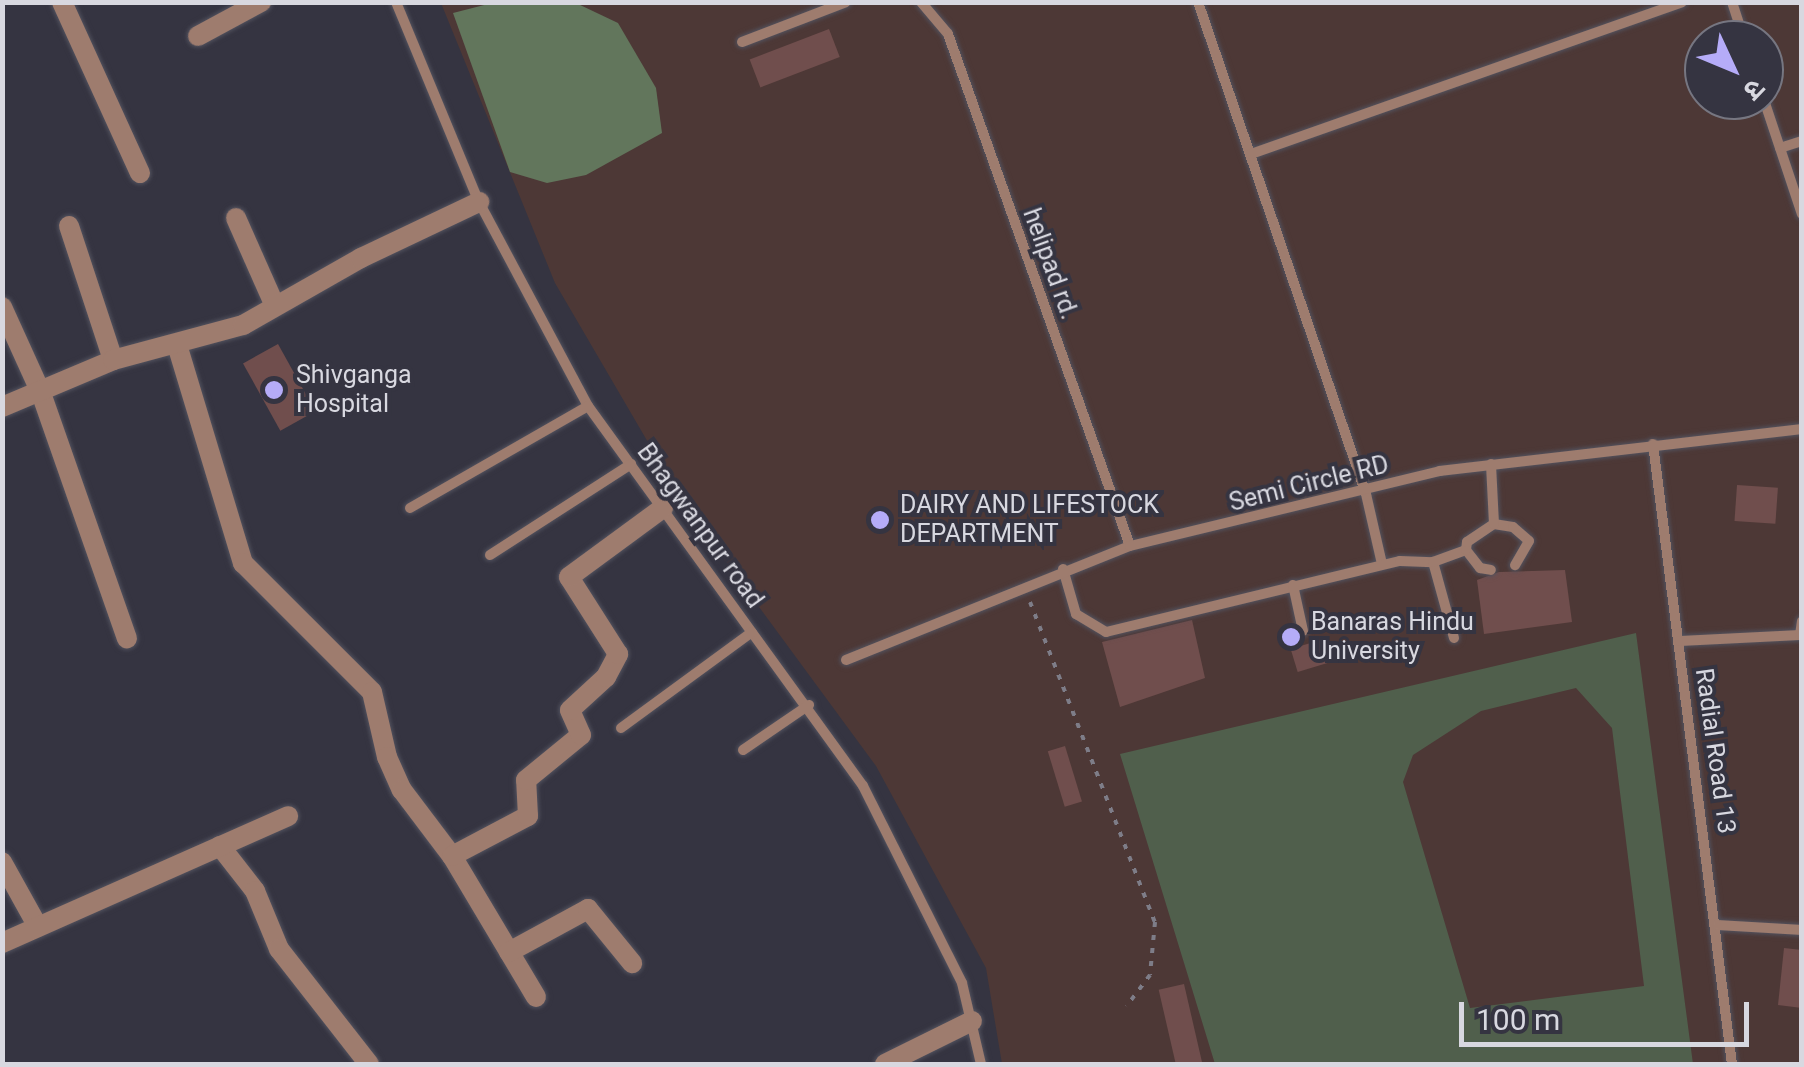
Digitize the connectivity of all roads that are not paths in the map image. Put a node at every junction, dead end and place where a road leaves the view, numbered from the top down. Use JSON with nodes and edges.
{"nodes":[{"id":1,"x":62,"y":2,"type":"edge"},
{"id":2,"x":261,"y":2,"type":"edge"},
{"id":3,"x":396,"y":2,"type":"edge"},
{"id":4,"x":846,"y":2,"type":"edge"},
{"id":5,"x":920,"y":2,"type":"edge"},
{"id":6,"x":1198,"y":2,"type":"edge"},
{"id":7,"x":1682,"y":2,"type":"edge"},
{"id":8,"x":198,"y":36,"type":"dead end"},
{"id":9,"x":742,"y":42,"type":"dead end"},
{"id":10,"x":1771,"y":120,"type":"edge"},
{"id":11,"x":1802,"y":141,"type":"edge"},
{"id":12,"x":1780,"y":148,"type":"junction"},
{"id":13,"x":1251,"y":154,"type":"junction"},
{"id":14,"x":140,"y":173,"type":"dead end"},
{"id":15,"x":479,"y":202,"type":"junction"},
{"id":16,"x":1802,"y":214,"type":"edge"},
{"id":17,"x":236,"y":218,"type":"dead end"},
{"id":18,"x":69,"y":226,"type":"dead end"},
{"id":19,"x":274,"y":306,"type":"junction"},
{"id":20,"x":2,"y":307,"type":"edge"},
{"id":21,"x":178,"y":348,"type":"junction"},
{"id":22,"x":113,"y":360,"type":"junction"},
{"id":23,"x":41,"y":393,"type":"junction"},
{"id":24,"x":588,"y":406,"type":"junction"},
{"id":25,"x":2,"y":407,"type":"edge"},
{"id":26,"x":1802,"y":429,"type":"edge"},
{"id":27,"x":1653,"y":444,"type":"junction"},
{"id":28,"x":631,"y":464,"type":"junction"},
{"id":29,"x":1491,"y":464,"type":"junction"},
{"id":30,"x":1366,"y":494,"type":"junction"},
{"id":31,"x":410,"y":508,"type":"dead end"},
{"id":32,"x":663,"y":508,"type":"junction"},
{"id":33,"x":1494,"y":524,"type":"junction"},
{"id":34,"x":1130,"y":546,"type":"junction"},
{"id":35,"x":1466,"y":550,"type":"junction"},
{"id":36,"x":490,"y":555,"type":"dead end"},
{"id":37,"x":1434,"y":562,"type":"junction"},
{"id":38,"x":1382,"y":564,"type":"junction"},
{"id":39,"x":1515,"y":565,"type":"dead end"},
{"id":40,"x":1063,"y":569,"type":"junction"},
{"id":41,"x":1491,"y":570,"type":"dead end"},
{"id":42,"x":1293,"y":584,"type":"junction"},
{"id":43,"x":1802,"y":621,"type":"edge"},
{"id":44,"x":1302,"y":630,"type":"dead end"},
{"id":45,"x":752,"y":632,"type":"junction"},
{"id":46,"x":127,"y":638,"type":"dead end"},
{"id":47,"x":1454,"y":638,"type":"dead end"},
{"id":48,"x":1680,"y":641,"type":"junction"},
{"id":49,"x":846,"y":660,"type":"dead end"},
{"id":50,"x":809,"y":706,"type":"junction"},
{"id":51,"x":621,"y":728,"type":"dead end"},
{"id":52,"x":744,"y":750,"type":"dead end"},
{"id":53,"x":288,"y":816,"type":"dead end"},
{"id":54,"x":220,"y":846,"type":"junction"},
{"id":55,"x":452,"y":856,"type":"junction"},
{"id":56,"x":2,"y":862,"type":"edge"},
{"id":57,"x":1718,"y":925,"type":"junction"},
{"id":58,"x":38,"y":927,"type":"junction"},
{"id":59,"x":1802,"y":930,"type":"edge"},
{"id":60,"x":2,"y":943,"type":"edge"},
{"id":61,"x":509,"y":952,"type":"junction"},
{"id":62,"x":632,"y":962,"type":"dead end"},
{"id":63,"x":536,"y":997,"type":"dead end"},
{"id":64,"x":972,"y":1021,"type":"junction"},
{"id":65,"x":369,"y":1064,"type":"edge"},
{"id":66,"x":885,"y":1064,"type":"edge"},
{"id":67,"x":981,"y":1064,"type":"edge"},
{"id":68,"x":1732,"y":1064,"type":"edge"}],
"edges":[{"from":1,"to":14,"type":"street"},
{"from":2,"to":8,"type":"street"},
{"from":3,"to":15,"type":"lane","name":"Bhagwanpur road"},
{"from":4,"to":9,"type":"lane"},
{"from":5,"to":34,"type":"lane","name":"helipad rd."},
{"from":6,"to":13,"type":"lane"},
{"from":7,"to":13,"type":"lane"},
{"from":10,"to":12,"type":"lane"},
{"from":11,"to":12,"type":"lane"},
{"from":12,"to":16,"type":"lane"},
{"from":13,"to":30,"type":"lane"},
{"from":15,"to":19,"type":"street"},
{"from":15,"to":24,"type":"lane","name":"Bhagwanpur road"},
{"from":17,"to":19,"type":"street"},
{"from":18,"to":22,"type":"street"},
{"from":19,"to":21,"type":"street"},
{"from":20,"to":23,"type":"street"},
{"from":21,"to":22,"type":"street"},
{"from":21,"to":55,"type":"street"},
{"from":22,"to":23,"type":"street"},
{"from":23,"to":25,"type":"street"},
{"from":23,"to":46,"type":"street"},
{"from":24,"to":28,"type":"lane","name":"Bhagwanpur road"},
{"from":24,"to":31,"type":"lane"},
{"from":26,"to":27,"type":"lane","name":"Semi Circle RD"},
{"from":27,"to":29,"type":"lane","name":"Semi Circle RD"},
{"from":27,"to":48,"type":"lane","name":"Radial Road 13"},
{"from":28,"to":32,"type":"lane","name":"Bhagwanpur road"},
{"from":28,"to":36,"type":"lane"},
{"from":29,"to":30,"type":"lane","name":"Semi Circle RD"},
{"from":29,"to":33,"type":"lane"},
{"from":30,"to":34,"type":"lane","name":"Semi Circle RD"},
{"from":30,"to":38,"type":"lane"},
{"from":32,"to":45,"type":"lane","name":"Bhagwanpur road"},
{"from":32,"to":55,"type":"street"},
{"from":33,"to":35,"type":"lane"},
{"from":33,"to":39,"type":"lane"},
{"from":34,"to":40,"type":"lane","name":"Semi Circle RD"},
{"from":35,"to":37,"type":"lane"},
{"from":35,"to":41,"type":"lane"},
{"from":37,"to":38,"type":"lane"},
{"from":37,"to":47,"type":"lane"},
{"from":38,"to":42,"type":"lane"},
{"from":40,"to":42,"type":"lane"},
{"from":40,"to":49,"type":"lane","name":"Semi Circle RD"},
{"from":42,"to":44,"type":"lane"},
{"from":43,"to":48,"type":"lane"},
{"from":45,"to":50,"type":"lane","name":"Bhagwanpur road"},
{"from":45,"to":51,"type":"lane"},
{"from":48,"to":57,"type":"lane","name":"Radial Road 13"},
{"from":50,"to":52,"type":"lane"},
{"from":50,"to":64,"type":"lane","name":"Bhagwanpur road"},
{"from":53,"to":54,"type":"street"},
{"from":54,"to":58,"type":"street"},
{"from":54,"to":65,"type":"street"},
{"from":55,"to":61,"type":"street"},
{"from":56,"to":58,"type":"street"},
{"from":57,"to":59,"type":"lane"},
{"from":57,"to":68,"type":"lane","name":"Radial Road 13"},
{"from":58,"to":60,"type":"street"},
{"from":61,"to":62,"type":"street"},
{"from":61,"to":63,"type":"street"},
{"from":64,"to":66,"type":"street"},
{"from":64,"to":67,"type":"lane","name":"Bhagwanpur road"}]}
